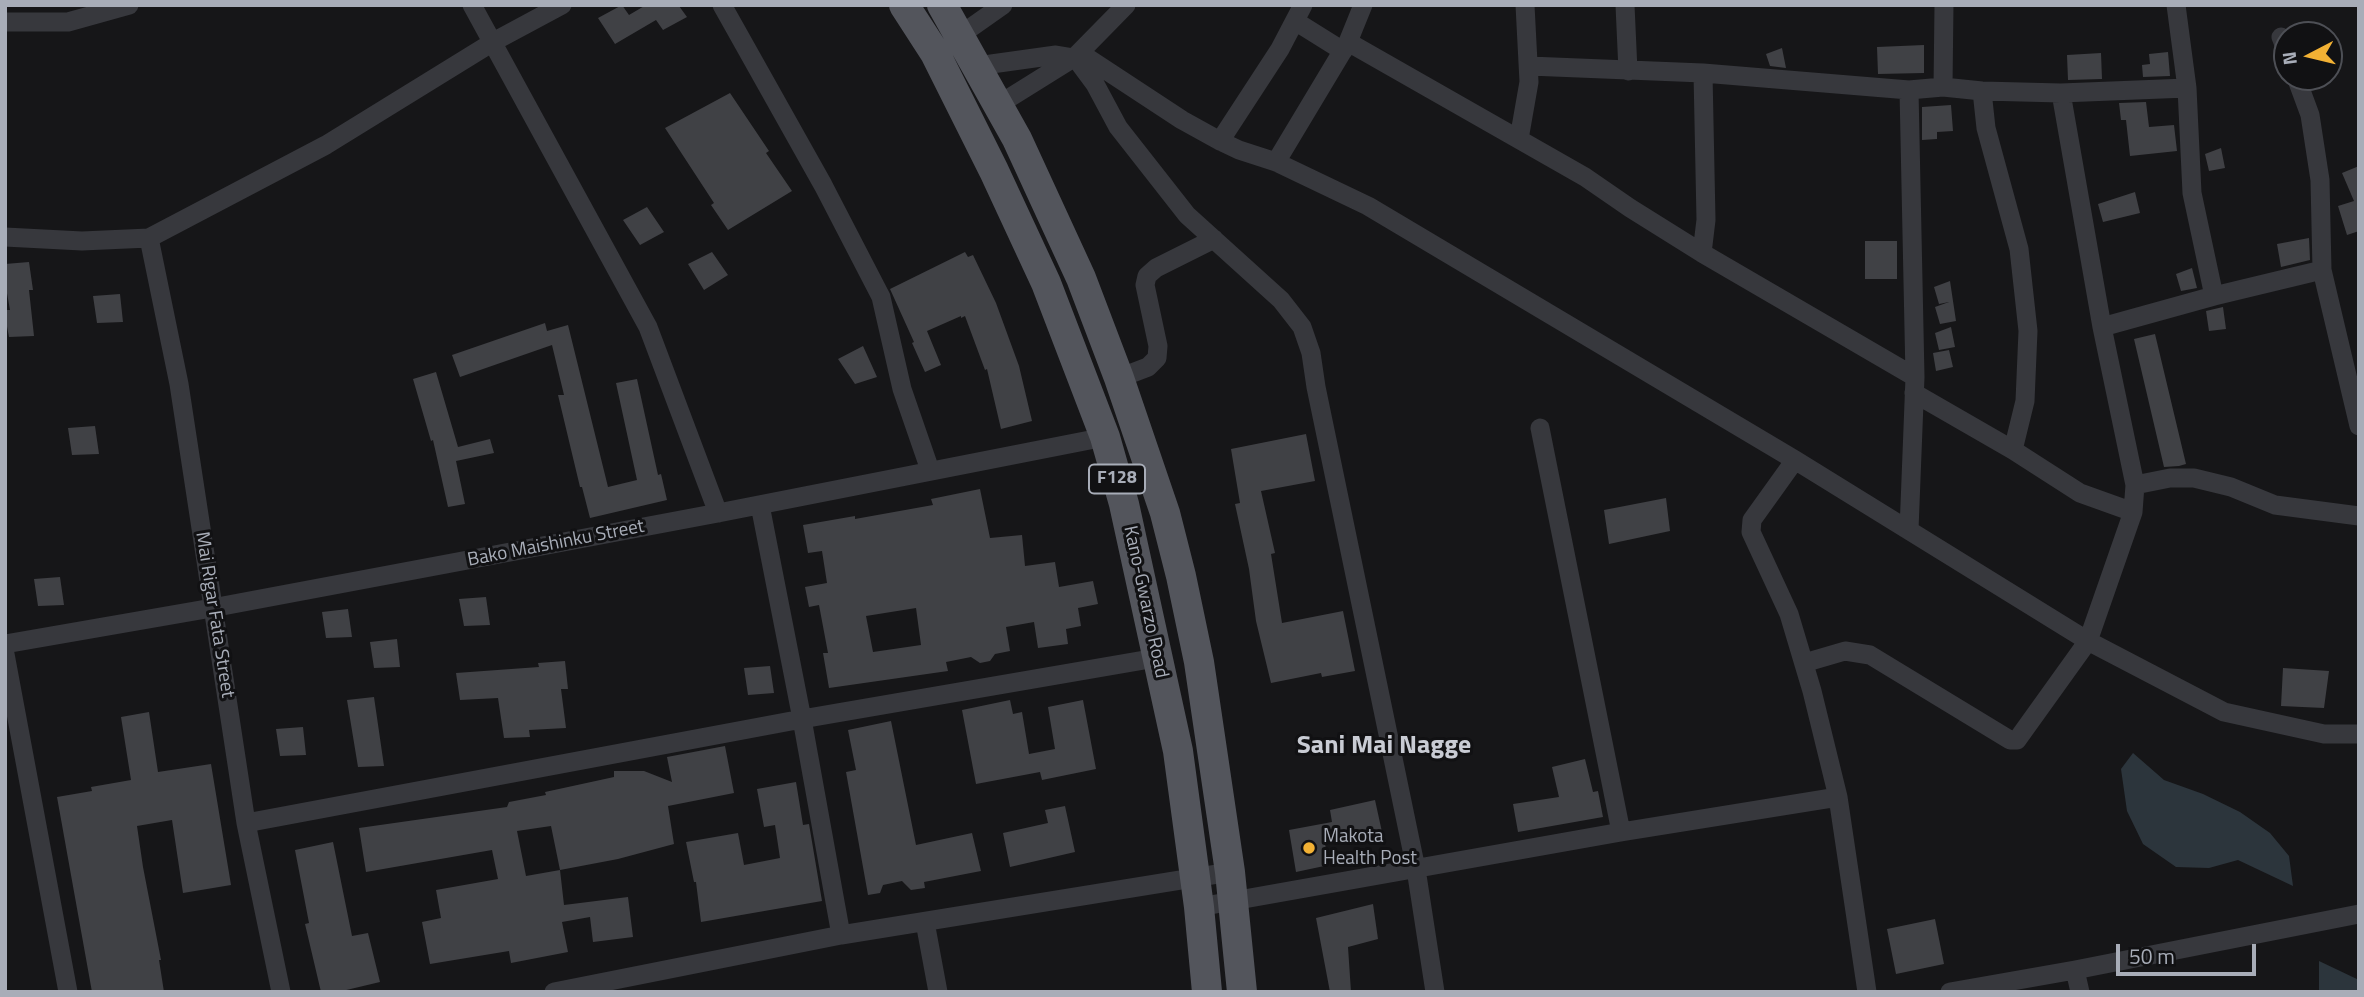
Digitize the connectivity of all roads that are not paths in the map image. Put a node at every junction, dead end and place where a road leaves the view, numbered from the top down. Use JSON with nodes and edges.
{"nodes":[{"id":1,"x":129,"y":5,"type":"edge"},
{"id":2,"x":472,"y":5,"type":"edge"},
{"id":3,"x":562,"y":5,"type":"edge"},
{"id":4,"x":722,"y":5,"type":"edge"},
{"id":5,"x":904,"y":5,"type":"edge"},
{"id":6,"x":942,"y":5,"type":"edge"},
{"id":7,"x":1003,"y":5,"type":"edge"},
{"id":8,"x":1126,"y":5,"type":"edge"},
{"id":9,"x":1363,"y":5,"type":"edge"},
{"id":10,"x":1525,"y":5,"type":"edge"},
{"id":11,"x":1625,"y":5,"type":"edge"},
{"id":12,"x":1944,"y":5,"type":"edge"},
{"id":13,"x":2176,"y":5,"type":"edge"},
{"id":14,"x":1299,"y":13,"type":"edge"},
{"id":15,"x":5,"y":22,"type":"edge"},
{"id":16,"x":959,"y":36,"type":"junction"},
{"id":17,"x":493,"y":42,"type":"junction"},
{"id":18,"x":1346,"y":47,"type":"junction"},
{"id":19,"x":1076,"y":56,"type":"junction"},
{"id":20,"x":977,"y":66,"type":"junction"},
{"id":21,"x":1529,"y":66,"type":"junction"},
{"id":22,"x":1628,"y":71,"type":"junction"},
{"id":23,"x":1703,"y":73,"type":"junction"},
{"id":24,"x":1943,"y":87,"type":"junction"},
{"id":25,"x":2187,"y":88,"type":"junction"},
{"id":26,"x":1909,"y":90,"type":"junction"},
{"id":27,"x":1983,"y":91,"type":"junction"},
{"id":28,"x":2301,"y":91,"type":"edge"},
{"id":29,"x":2061,"y":93,"type":"junction"},
{"id":30,"x":998,"y":105,"type":"junction"},
{"id":31,"x":1518,"y":139,"type":"junction"},
{"id":32,"x":1220,"y":141,"type":"junction"},
{"id":33,"x":1276,"y":162,"type":"junction"},
{"id":34,"x":5,"y":237,"type":"edge"},
{"id":35,"x":149,"y":238,"type":"junction"},
{"id":36,"x":1214,"y":239,"type":"junction"},
{"id":37,"x":1702,"y":253,"type":"junction"},
{"id":38,"x":2322,"y":270,"type":"junction"},
{"id":39,"x":2214,"y":296,"type":"junction"},
{"id":40,"x":2102,"y":327,"type":"junction"},
{"id":41,"x":1119,"y":378,"type":"junction"},
{"id":42,"x":1915,"y":385,"type":"junction"},
{"id":43,"x":2359,"y":426,"type":"edge"},
{"id":44,"x":1540,"y":428,"type":"dead end"},
{"id":45,"x":1105,"y":437,"type":"junction"},
{"id":46,"x":2013,"y":450,"type":"junction"},
{"id":47,"x":1796,"y":460,"type":"junction"},
{"id":48,"x":930,"y":470,"type":"junction"},
{"id":49,"x":2135,"y":485,"type":"junction"},
{"id":50,"x":760,"y":505,"type":"junction"},
{"id":51,"x":2133,"y":512,"type":"junction"},
{"id":52,"x":718,"y":513,"type":"junction"},
{"id":53,"x":2359,"y":516,"type":"edge"},
{"id":54,"x":1909,"y":530,"type":"junction"},
{"id":55,"x":212,"y":608,"type":"junction"},
{"id":56,"x":2088,"y":641,"type":"junction"},
{"id":57,"x":5,"y":643,"type":"edge"},
{"id":58,"x":5,"y":654,"type":"edge"},
{"id":59,"x":1156,"y":658,"type":"junction"},
{"id":60,"x":1804,"y":663,"type":"junction"},
{"id":61,"x":802,"y":719,"type":"junction"},
{"id":62,"x":2359,"y":734,"type":"edge"},
{"id":63,"x":1838,"y":797,"type":"junction"},
{"id":64,"x":246,"y":823,"type":"junction"},
{"id":65,"x":1621,"y":832,"type":"junction"},
{"id":66,"x":1416,"y":869,"type":"junction"},
{"id":67,"x":1230,"y":872,"type":"junction"},
{"id":68,"x":1194,"y":876,"type":"junction"},
{"id":69,"x":1233,"y":902,"type":"junction"},
{"id":70,"x":1199,"y":908,"type":"junction"},
{"id":71,"x":2359,"y":914,"type":"edge"},
{"id":72,"x":925,"y":922,"type":"junction"},
{"id":73,"x":841,"y":935,"type":"junction"},
{"id":74,"x":2076,"y":970,"type":"junction"},
{"id":75,"x":68,"y":992,"type":"edge"},
{"id":76,"x":281,"y":992,"type":"edge"},
{"id":77,"x":554,"y":992,"type":"edge"},
{"id":78,"x":938,"y":992,"type":"edge"},
{"id":79,"x":1207,"y":992,"type":"edge"},
{"id":80,"x":1242,"y":992,"type":"edge"},
{"id":81,"x":1435,"y":992,"type":"edge"},
{"id":82,"x":1867,"y":992,"type":"edge"},
{"id":83,"x":1950,"y":992,"type":"edge"},
{"id":84,"x":2080,"y":992,"type":"edge"}],
"edges":[{"from":1,"to":15,"type":"street"},
{"from":2,"to":17,"type":"street"},
{"from":3,"to":17,"type":"street"},
{"from":4,"to":48,"type":"street"},
{"from":5,"to":45,"type":"main road","name":"Kano-Gwarzo Road","number":"F128"},
{"from":6,"to":16,"type":"main road","name":"Kano-Gwarzo Road","number":"F128"},
{"from":7,"to":16,"type":"street"},
{"from":8,"to":19,"type":"street"},
{"from":9,"to":18,"type":"street"},
{"from":10,"to":21,"type":"street"},
{"from":11,"to":22,"type":"street"},
{"from":12,"to":24,"type":"street"},
{"from":13,"to":25,"type":"street"},
{"from":14,"to":18,"type":"street"},
{"from":14,"to":32,"type":"street"},
{"from":16,"to":20,"type":"main road","name":"Kano-Gwarzo Road","number":"F128"},
{"from":17,"to":35,"type":"street"},
{"from":17,"to":52,"type":"street"},
{"from":18,"to":31,"type":"street"},
{"from":18,"to":33,"type":"street"},
{"from":19,"to":20,"type":"street"},
{"from":19,"to":30,"type":"street"},
{"from":19,"to":32,"type":"street"},
{"from":19,"to":36,"type":"street"},
{"from":20,"to":30,"type":"main road","name":"Kano-Gwarzo Road","number":"F128"},
{"from":21,"to":22,"type":"street"},
{"from":21,"to":31,"type":"street"},
{"from":22,"to":23,"type":"street"},
{"from":23,"to":26,"type":"street"},
{"from":23,"to":37,"type":"street"},
{"from":24,"to":26,"type":"street"},
{"from":24,"to":27,"type":"street"},
{"from":25,"to":29,"type":"street"},
{"from":25,"to":39,"type":"street"},
{"from":26,"to":42,"type":"street"},
{"from":27,"to":29,"type":"street"},
{"from":27,"to":46,"type":"street"},
{"from":28,"to":38,"type":"street"},
{"from":29,"to":40,"type":"street"},
{"from":30,"to":41,"type":"main road","name":"Kano-Gwarzo Road","number":"F128"},
{"from":31,"to":37,"type":"street"},
{"from":32,"to":33,"type":"street"},
{"from":33,"to":47,"type":"street"},
{"from":34,"to":35,"type":"street"},
{"from":35,"to":55,"type":"street","name":"Mai Rigar Fata Street"},
{"from":36,"to":41,"type":"street"},
{"from":36,"to":66,"type":"street"},
{"from":37,"to":42,"type":"street"},
{"from":38,"to":39,"type":"street"},
{"from":38,"to":43,"type":"street"},
{"from":39,"to":40,"type":"street"},
{"from":40,"to":49,"type":"street"},
{"from":41,"to":67,"type":"main road","name":"Kano-Gwarzo Road","number":"F128"},
{"from":42,"to":46,"type":"street"},
{"from":42,"to":54,"type":"street"},
{"from":44,"to":65,"type":"street"},
{"from":45,"to":48,"type":"street","name":"Bako Maishinku Street"},
{"from":45,"to":59,"type":"main road","name":"Kano-Gwarzo Road","number":"F128"},
{"from":46,"to":51,"type":"street"},
{"from":47,"to":54,"type":"street"},
{"from":47,"to":60,"type":"street"},
{"from":48,"to":50,"type":"street","name":"Bako Maishinku Street"},
{"from":49,"to":51,"type":"street"},
{"from":49,"to":53,"type":"street"},
{"from":50,"to":52,"type":"street","name":"Bako Maishinku Street"},
{"from":50,"to":61,"type":"street"},
{"from":51,"to":56,"type":"street"},
{"from":52,"to":55,"type":"street","name":"Bako Maishinku Street"},
{"from":54,"to":56,"type":"street"},
{"from":55,"to":57,"type":"street","name":"Bako Maishinku Street"},
{"from":55,"to":64,"type":"street","name":"Mai Rigar Fata Street"},
{"from":56,"to":60,"type":"street"},
{"from":56,"to":62,"type":"street"},
{"from":58,"to":75,"type":"street"},
{"from":59,"to":61,"type":"street"},
{"from":59,"to":68,"type":"main road","name":"Kano-Gwarzo Road","number":"F128"},
{"from":60,"to":63,"type":"street"},
{"from":61,"to":64,"type":"street"},
{"from":61,"to":73,"type":"street"},
{"from":63,"to":65,"type":"street"},
{"from":63,"to":82,"type":"street"},
{"from":64,"to":76,"type":"street","name":"Mai Rigar Fata Street"},
{"from":65,"to":66,"type":"street"},
{"from":66,"to":69,"type":"street"},
{"from":66,"to":81,"type":"street"},
{"from":67,"to":68,"type":"street"},
{"from":67,"to":69,"type":"main road","name":"Kano-Gwarzo Road","number":"F128"},
{"from":68,"to":70,"type":"main road","name":"Kano-Gwarzo Road","number":"F128"},
{"from":68,"to":72,"type":"street"},
{"from":69,"to":70,"type":"street"},
{"from":69,"to":80,"type":"main road","name":"Kano-Gwarzo Road","number":"F128"},
{"from":70,"to":79,"type":"main road","name":"Kano-Gwarzo Road","number":"F128"},
{"from":71,"to":74,"type":"street"},
{"from":72,"to":73,"type":"street"},
{"from":72,"to":78,"type":"street"},
{"from":73,"to":77,"type":"street"},
{"from":74,"to":83,"type":"street"},
{"from":74,"to":84,"type":"street"}]}
